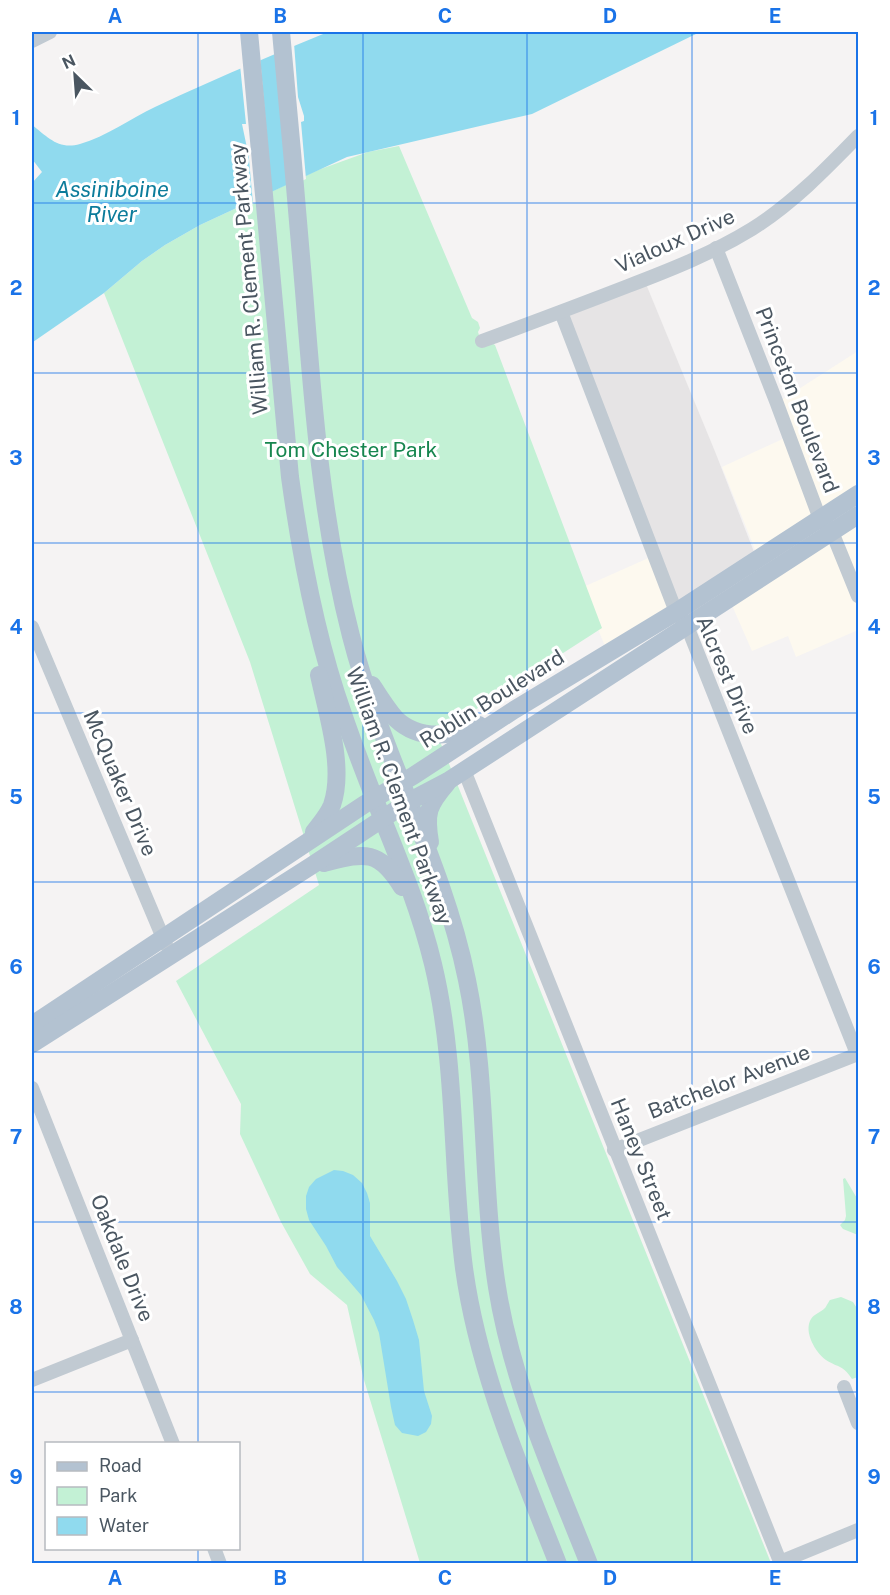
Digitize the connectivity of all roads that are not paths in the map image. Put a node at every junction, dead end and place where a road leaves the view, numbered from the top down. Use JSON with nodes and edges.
{"nodes":[{"id":1,"x":50,"y":32,"type":"edge"},
{"id":2,"x":249,"y":32,"type":"edge"},
{"id":3,"x":281,"y":32,"type":"edge"},
{"id":4,"x":32,"y":41,"type":"edge"},
{"id":5,"x":858,"y":135,"type":"edge"},
{"id":6,"x":716,"y":248,"type":"junction"},
{"id":7,"x":561,"y":312,"type":"junction"},
{"id":8,"x":482,"y":341,"type":"dead end"},
{"id":9,"x":858,"y":494,"type":"edge"},
{"id":10,"x":858,"y":515,"type":"edge"},
{"id":11,"x":826,"y":526,"type":"junction"},
{"id":12,"x":858,"y":596,"type":"edge"},
{"id":13,"x":681,"y":619,"type":"junction"},
{"id":14,"x":316,"y":620,"type":"junction"},
{"id":15,"x":32,"y":627,"type":"edge"},
{"id":16,"x":359,"y":664,"type":"junction"},
{"id":17,"x":514,"y":710,"type":"junction"},
{"id":18,"x":464,"y":770,"type":"junction"},
{"id":19,"x":448,"y":781,"type":"junction"},
{"id":20,"x":401,"y":783,"type":"junction"},
{"id":21,"x":374,"y":798,"type":"junction"},
{"id":22,"x":408,"y":802,"type":"junction"},
{"id":23,"x":382,"y":819,"type":"junction"},
{"id":24,"x":304,"y":843,"type":"junction"},
{"id":25,"x":311,"y":866,"type":"junction"},
{"id":26,"x":435,"y":867,"type":"junction"},
{"id":27,"x":418,"y":912,"type":"junction"},
{"id":28,"x":163,"y":939,"type":"junction"},
{"id":29,"x":171,"y":956,"type":"junction"},
{"id":30,"x":32,"y":1025,"type":"edge"},
{"id":31,"x":32,"y":1044,"type":"edge"},
{"id":32,"x":858,"y":1054,"type":"edge"},
{"id":33,"x":32,"y":1088,"type":"edge"},
{"id":34,"x":615,"y":1150,"type":"junction"},
{"id":35,"x":132,"y":1340,"type":"junction"},
{"id":36,"x":32,"y":1380,"type":"edge"},
{"id":37,"x":844,"y":1386,"type":"dead end"},
{"id":38,"x":858,"y":1423,"type":"edge"},
{"id":39,"x":173,"y":1442,"type":"edge"},
{"id":40,"x":858,"y":1530,"type":"edge"},
{"id":41,"x":558,"y":1563,"type":"edge"},
{"id":42,"x":589,"y":1563,"type":"edge"},
{"id":43,"x":780,"y":1563,"type":"edge"}],
"edges":[{"from":1,"to":4,"type":"street"},
{"from":2,"to":14,"type":"main road","name":"William R. Clement Parkway"},
{"from":3,"to":16,"type":"main road","name":"William R. Clement Parkway"},
{"from":5,"to":6,"type":"street","name":"Vialoux Drive"},
{"from":6,"to":7,"type":"street","name":"Vialoux Drive"},
{"from":6,"to":11,"type":"street","name":"Princeton Boulevard"},
{"from":7,"to":8,"type":"street","name":"Vialoux Drive"},
{"from":7,"to":13,"type":"street","name":"Alcrest Drive"},
{"from":9,"to":11,"type":"main road","name":"Roblin Boulevard"},
{"from":10,"to":11,"type":"main road","name":"Roblin Boulevard"},
{"from":11,"to":12,"type":"street","name":"Princeton Boulevard"},
{"from":11,"to":13,"type":"main road","name":"Roblin Boulevard"},
{"from":13,"to":17,"type":"main road","name":"Roblin Boulevard"},
{"from":13,"to":18,"type":"main road","name":"Roblin Boulevard"},
{"from":13,"to":32,"type":"street","name":"Alcrest Drive"},
{"from":14,"to":21,"type":"main road","name":"William R. Clement Parkway"},
{"from":14,"to":24,"type":"main road"},
{"from":15,"to":28,"type":"street","name":"McQuaker Drive"},
{"from":16,"to":17,"type":"main road"},
{"from":16,"to":20,"type":"main road","name":"William R. Clement Parkway"},
{"from":17,"to":20,"type":"main road","name":"Roblin Boulevard"},
{"from":18,"to":19,"type":"main road","name":"Roblin Boulevard"},
{"from":18,"to":34,"type":"street","name":"Haney Street"},
{"from":19,"to":22,"type":"main road","name":"Roblin Boulevard"},
{"from":19,"to":26,"type":"main road"},
{"from":20,"to":21,"type":"main road","name":"Roblin Boulevard"},
{"from":20,"to":22,"type":"main road","name":"William R. Clement Parkway"},
{"from":21,"to":23,"type":"main road","name":"William R. Clement Parkway"},
{"from":21,"to":24,"type":"main road","name":"Roblin Boulevard"},
{"from":22,"to":23,"type":"main road","name":"Roblin Boulevard"},
{"from":22,"to":26,"type":"main road","name":"William R. Clement Parkway"},
{"from":23,"to":25,"type":"main road","name":"Roblin Boulevard"},
{"from":23,"to":27,"type":"main road","name":"William R. Clement Parkway"},
{"from":24,"to":28,"type":"main road","name":"Roblin Boulevard"},
{"from":25,"to":27,"type":"main road"},
{"from":25,"to":29,"type":"main road","name":"Roblin Boulevard"},
{"from":26,"to":42,"type":"main road","name":"William R. Clement Parkway"},
{"from":27,"to":41,"type":"main road","name":"William R. Clement Parkway"},
{"from":28,"to":29,"type":"street","name":"McQuaker Drive"},
{"from":28,"to":30,"type":"main road","name":"Roblin Boulevard"},
{"from":29,"to":31,"type":"main road","name":"Roblin Boulevard"},
{"from":32,"to":34,"type":"street","name":"Batchelor Avenue"},
{"from":33,"to":35,"type":"street","name":"Oakdale Drive"},
{"from":34,"to":43,"type":"street","name":"Haney Street"},
{"from":35,"to":36,"type":"street"},
{"from":35,"to":39,"type":"street","name":"Oakdale Drive"},
{"from":37,"to":38,"type":"street"},
{"from":40,"to":43,"type":"street"}]}
